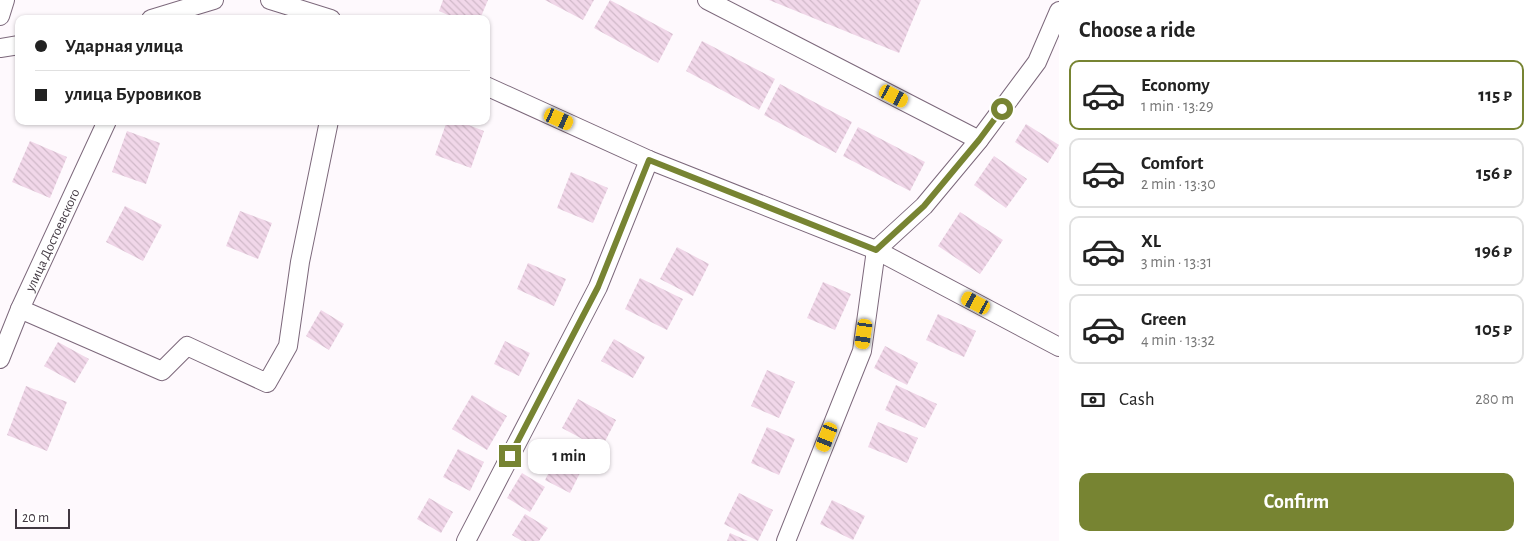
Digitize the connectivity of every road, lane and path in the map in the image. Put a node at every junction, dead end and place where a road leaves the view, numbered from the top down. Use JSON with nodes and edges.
{"nodes":[{"id":1,"x":4,"y":0,"type":"edge"},
{"id":2,"x":214,"y":0,"type":"edge"},
{"id":3,"x":270,"y":0,"type":"edge"},
{"id":4,"x":707,"y":0,"type":"edge"},
{"id":5,"x":1059,"y":11,"type":"edge"},
{"id":6,"x":165,"y":15,"type":"edge"},
{"id":7,"x":318,"y":15,"type":"edge"},
{"id":8,"x":0,"y":16,"type":"edge"},
{"id":9,"x":15,"y":46,"type":"edge"},
{"id":10,"x":0,"y":48,"type":"edge"},
{"id":11,"x":490,"y":88,"type":"edge"},
{"id":12,"x":105,"y":125,"type":"edge"},
{"id":13,"x":328,"y":125,"type":"edge"},
{"id":14,"x":979,"y":140,"type":"junction"},
{"id":15,"x":649,"y":160,"type":"junction"},
{"id":16,"x":876,"y":250,"type":"junction"},
{"id":17,"x":20,"y":308,"type":"junction"},
{"id":18,"x":1059,"y":347,"type":"edge"},
{"id":19,"x":0,"y":359,"type":"edge"},
{"id":20,"x":466,"y":541,"type":"edge"},
{"id":21,"x":786,"y":541,"type":"edge"}],
"edges":[{"from":1,"to":8,"type":"street"},
{"from":2,"to":6,"type":"street"},
{"from":3,"to":7,"type":"street"},
{"from":4,"to":14,"type":"street"},
{"from":5,"to":14,"type":"street"},
{"from":9,"to":10,"type":"street"},
{"from":11,"to":15,"type":"street"},
{"from":12,"to":17,"type":"street","name":"улица Достоевского"},
{"from":13,"to":17,"type":"street"},
{"from":14,"to":16,"type":"street"},
{"from":15,"to":16,"type":"street"},
{"from":15,"to":20,"type":"street"},
{"from":16,"to":18,"type":"street"},
{"from":16,"to":21,"type":"street"},
{"from":17,"to":19,"type":"street","name":"улица Достоевского"}]}
